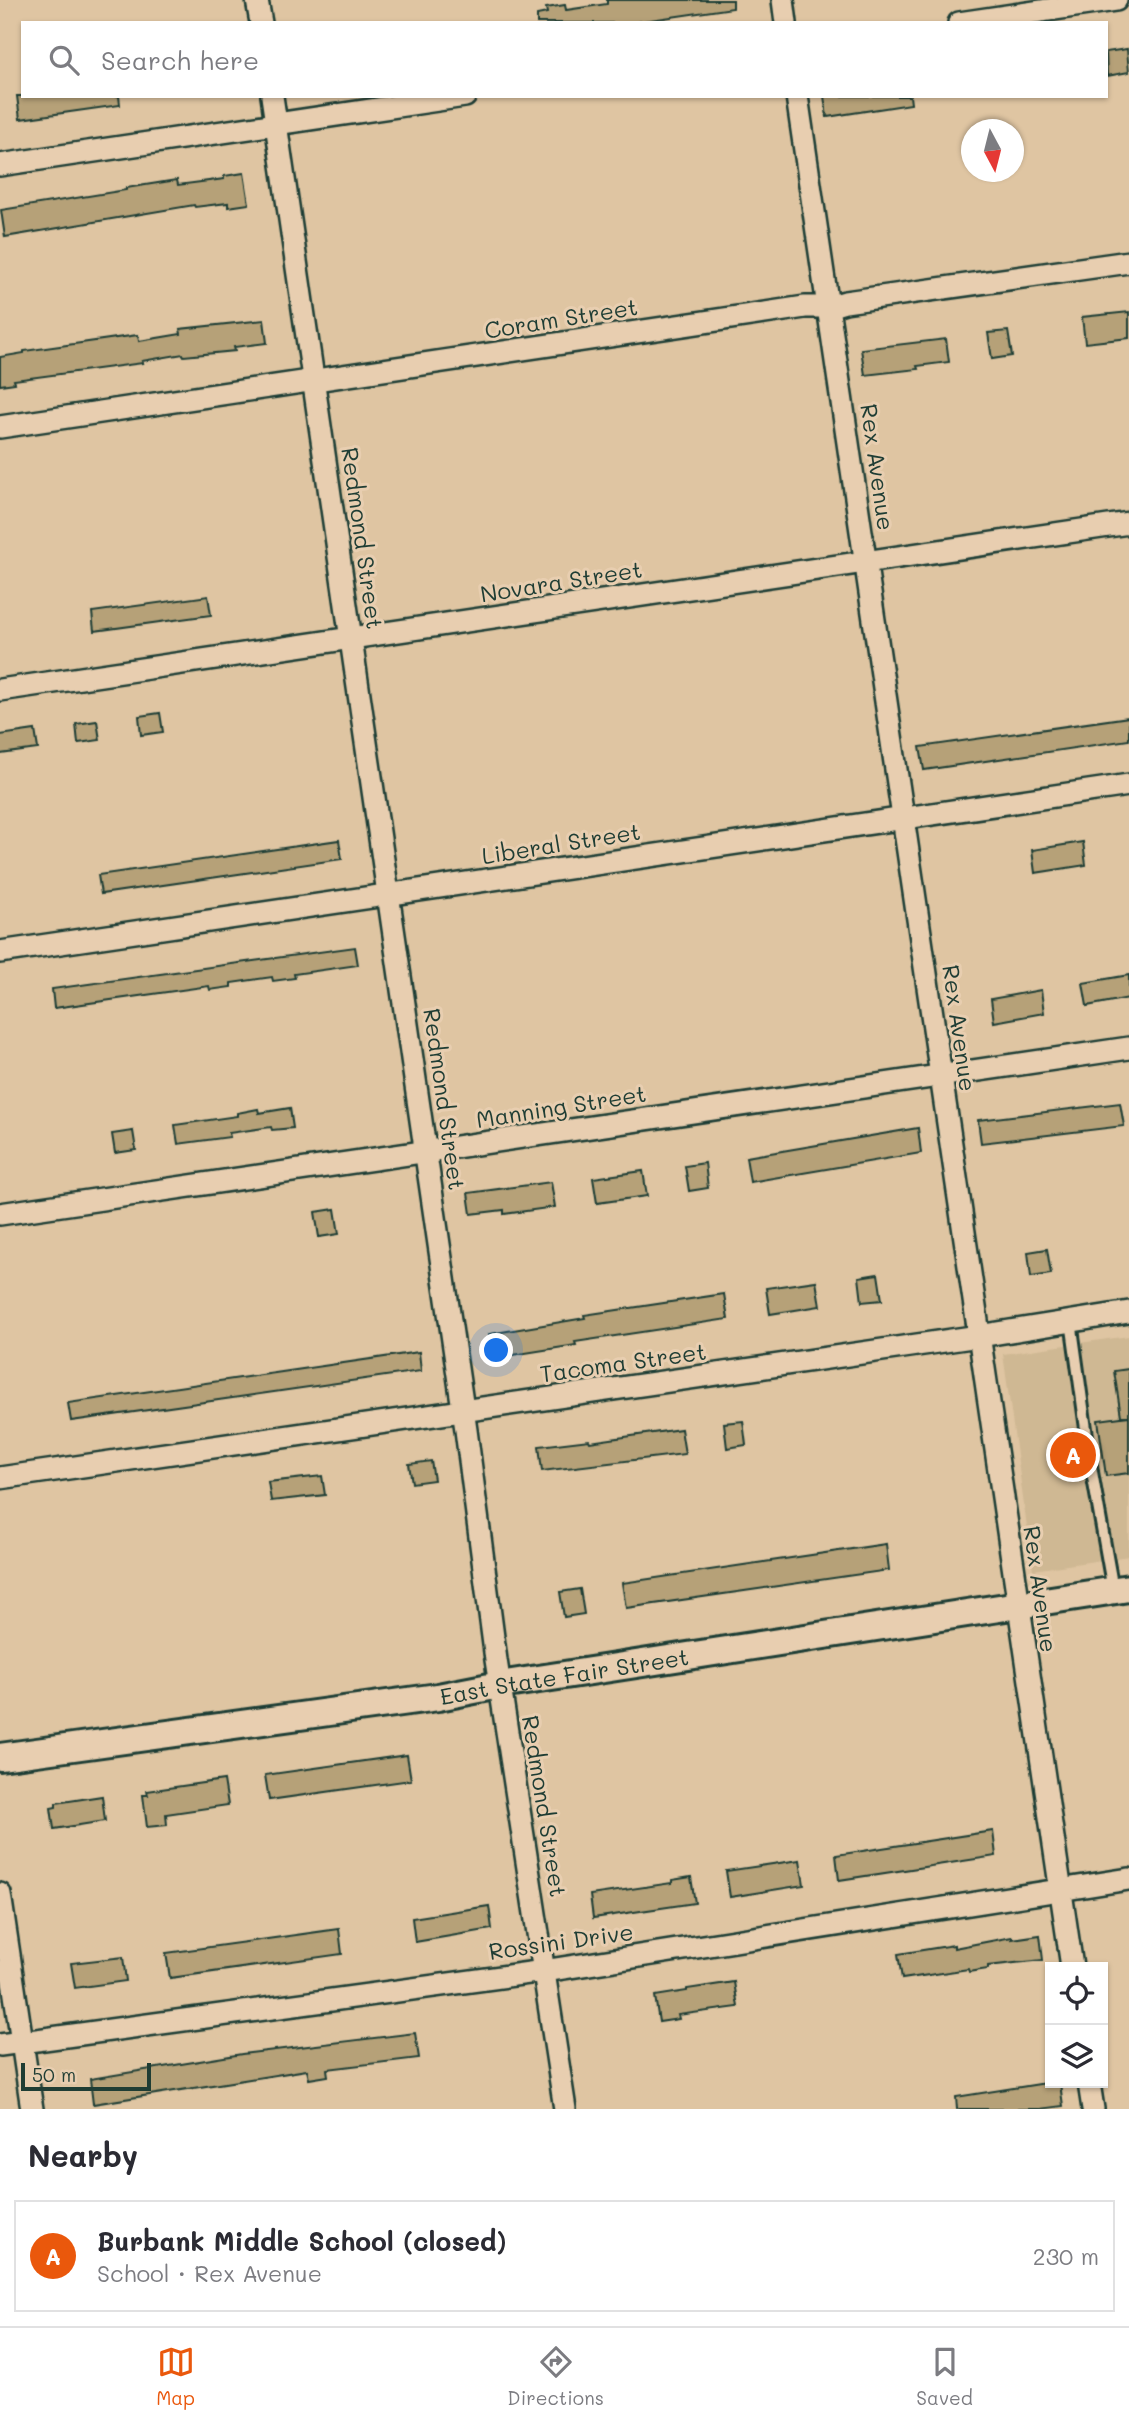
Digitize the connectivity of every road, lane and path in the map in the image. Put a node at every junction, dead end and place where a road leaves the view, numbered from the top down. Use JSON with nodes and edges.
{"nodes":[{"id":1,"x":257,"y":0,"type":"edge"},
{"id":2,"x":783,"y":0,"type":"edge"},
{"id":3,"x":1116,"y":0,"type":"edge"},
{"id":4,"x":261,"y":21,"type":"edge"},
{"id":5,"x":786,"y":21,"type":"edge"},
{"id":6,"x":973,"y":21,"type":"edge"},
{"id":7,"x":272,"y":98,"type":"edge"},
{"id":8,"x":452,"y":98,"type":"edge"},
{"id":9,"x":797,"y":98,"type":"edge"},
{"id":10,"x":276,"y":125,"type":"junction"},
{"id":11,"x":0,"y":164,"type":"edge"},
{"id":12,"x":1129,"y":262,"type":"edge"},
{"id":13,"x":828,"y":307,"type":"junction"},
{"id":14,"x":313,"y":382,"type":"junction"},
{"id":15,"x":0,"y":427,"type":"edge"},
{"id":16,"x":1129,"y":523,"type":"edge"},
{"id":17,"x":865,"y":564,"type":"junction"},
{"id":18,"x":351,"y":639,"type":"junction"},
{"id":19,"x":0,"y":690,"type":"edge"},
{"id":20,"x":1129,"y":785,"type":"edge"},
{"id":21,"x":903,"y":818,"type":"junction"},
{"id":22,"x":388,"y":896,"type":"junction"},
{"id":23,"x":0,"y":952,"type":"edge"},
{"id":24,"x":1129,"y":1048,"type":"edge"},
{"id":25,"x":941,"y":1075,"type":"junction"},
{"id":26,"x":426,"y":1153,"type":"junction"},
{"id":27,"x":0,"y":1214,"type":"edge"},
{"id":28,"x":1129,"y":1312,"type":"edge"},
{"id":29,"x":1070,"y":1321,"type":"junction"},
{"id":30,"x":979,"y":1336,"type":"junction"},
{"id":31,"x":463,"y":1411,"type":"junction"},
{"id":32,"x":0,"y":1478,"type":"edge"},
{"id":33,"x":1121,"y":1589,"type":"edge"},
{"id":34,"x":1016,"y":1605,"type":"junction"},
{"id":35,"x":500,"y":1685,"type":"junction"},
{"id":36,"x":0,"y":1757,"type":"edge"},
{"id":37,"x":1129,"y":1879,"type":"edge"},
{"id":38,"x":1060,"y":1890,"type":"junction"},
{"id":39,"x":0,"y":1894,"type":"edge"},
{"id":40,"x":1071,"y":1962,"type":"edge"},
{"id":41,"x":544,"y":1971,"type":"junction"},
{"id":42,"x":22,"y":2042,"type":"junction"},
{"id":43,"x":0,"y":2045,"type":"edge"},
{"id":44,"x":1090,"y":2088,"type":"edge"},
{"id":45,"x":32,"y":2109,"type":"edge"},
{"id":46,"x":565,"y":2109,"type":"edge"},
{"id":47,"x":1093,"y":2109,"type":"edge"}],
"edges":[{"from":1,"to":4,"type":"street"},
{"from":2,"to":5,"type":"street"},
{"from":3,"to":6,"type":"street"},
{"from":7,"to":10,"type":"street","name":"Redmond Street"},
{"from":8,"to":10,"type":"street"},
{"from":9,"to":13,"type":"street","name":"Rex Avenue"},
{"from":10,"to":11,"type":"street"},
{"from":10,"to":14,"type":"street","name":"Redmond Street"},
{"from":12,"to":13,"type":"street","name":"Coram Street"},
{"from":13,"to":14,"type":"street","name":"Coram Street"},
{"from":13,"to":17,"type":"street","name":"Rex Avenue"},
{"from":14,"to":15,"type":"street","name":"Coram Street"},
{"from":14,"to":18,"type":"street","name":"Redmond Street"},
{"from":16,"to":17,"type":"street","name":"Novara Street"},
{"from":17,"to":18,"type":"street","name":"Novara Street"},
{"from":17,"to":21,"type":"street","name":"Rex Avenue"},
{"from":18,"to":19,"type":"street","name":"Novara Street"},
{"from":18,"to":22,"type":"street","name":"Redmond Street"},
{"from":20,"to":21,"type":"street","name":"Liberal Street"},
{"from":21,"to":22,"type":"street","name":"Liberal Street"},
{"from":21,"to":25,"type":"street","name":"Rex Avenue"},
{"from":22,"to":23,"type":"street","name":"Liberal Street"},
{"from":22,"to":26,"type":"street","name":"Redmond Street"},
{"from":24,"to":25,"type":"street","name":"Manning Street"},
{"from":25,"to":26,"type":"street","name":"Manning Street"},
{"from":25,"to":30,"type":"street","name":"Rex Avenue"},
{"from":26,"to":27,"type":"street","name":"Manning Street"},
{"from":26,"to":31,"type":"street","name":"Redmond Street"},
{"from":28,"to":29,"type":"street","name":"Tacoma Street"},
{"from":29,"to":30,"type":"street","name":"Tacoma Street"},
{"from":29,"to":33,"type":"lane"},
{"from":30,"to":31,"type":"street","name":"Tacoma Street"},
{"from":30,"to":34,"type":"street","name":"Rex Avenue"},
{"from":31,"to":32,"type":"street","name":"Tacoma Street"},
{"from":31,"to":35,"type":"street","name":"Redmond Street"},
{"from":33,"to":34,"type":"street","name":"East State Fair Street"},
{"from":34,"to":35,"type":"street","name":"East State Fair Street"},
{"from":34,"to":38,"type":"street","name":"Rex Avenue"},
{"from":35,"to":36,"type":"street","name":"East State Fair Street"},
{"from":35,"to":41,"type":"street","name":"Redmond Street"},
{"from":37,"to":38,"type":"street","name":"Rossini Drive"},
{"from":38,"to":40,"type":"street","name":"Rex Avenue"},
{"from":38,"to":41,"type":"street","name":"Rossini Drive"},
{"from":39,"to":42,"type":"street"},
{"from":41,"to":42,"type":"street","name":"Rossini Drive"},
{"from":41,"to":46,"type":"street","name":"Redmond Street"},
{"from":42,"to":43,"type":"street","name":"Rossini Drive"},
{"from":42,"to":45,"type":"street"},
{"from":44,"to":47,"type":"street"}]}
